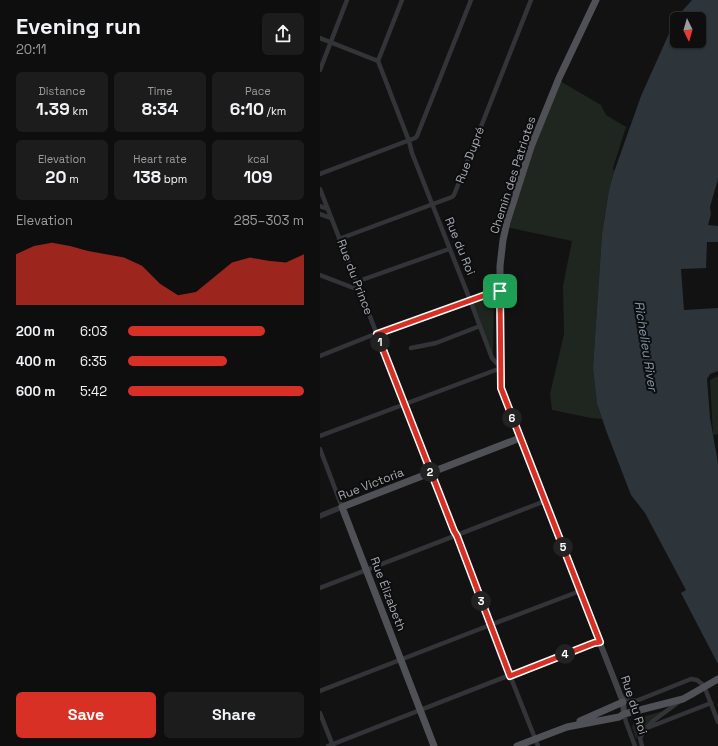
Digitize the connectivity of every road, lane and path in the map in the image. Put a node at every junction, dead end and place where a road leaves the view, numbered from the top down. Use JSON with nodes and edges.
{"nodes":[{"id":1,"x":347,"y":0,"type":"edge"},
{"id":2,"x":402,"y":0,"type":"edge"},
{"id":3,"x":471,"y":0,"type":"edge"},
{"id":4,"x":531,"y":0,"type":"edge"},
{"id":5,"x":594,"y":1,"type":"edge"},
{"id":6,"x":320,"y":38,"type":"edge"},
{"id":7,"x":330,"y":42,"type":"junction"},
{"id":8,"x":378,"y":61,"type":"junction"},
{"id":9,"x":320,"y":70,"type":"edge"},
{"id":10,"x":409,"y":141,"type":"junction"},
{"id":11,"x":320,"y":174,"type":"edge"},
{"id":12,"x":320,"y":189,"type":"edge"},
{"id":13,"x":432,"y":205,"type":"junction"},
{"id":14,"x":320,"y":206,"type":"edge"},
{"id":15,"x":328,"y":209,"type":"junction"},
{"id":16,"x":320,"y":214,"type":"edge"},
{"id":17,"x":331,"y":218,"type":"junction"},
{"id":18,"x":339,"y":239,"type":"junction"},
{"id":19,"x":449,"y":249,"type":"junction"},
{"id":20,"x":320,"y":275,"type":"edge"},
{"id":21,"x":356,"y":282,"type":"junction"},
{"id":22,"x":359,"y":290,"type":"junction"},
{"id":23,"x":500,"y":291,"type":"junction"},
{"id":24,"x":470,"y":300,"type":"junction"},
{"id":25,"x":480,"y":326,"type":"junction"},
{"id":26,"x":377,"y":334,"type":"junction"},
{"id":27,"x":411,"y":348,"type":"dead end"},
{"id":28,"x":320,"y":356,"type":"edge"},
{"id":29,"x":501,"y":368,"type":"junction"},
{"id":30,"x":404,"y":404,"type":"junction"},
{"id":31,"x":320,"y":436,"type":"edge"},
{"id":32,"x":520,"y":438,"type":"junction"},
{"id":33,"x":320,"y":450,"type":"edge"},
{"id":34,"x":431,"y":473,"type":"junction"},
{"id":35,"x":545,"y":501,"type":"junction"},
{"id":36,"x":342,"y":507,"type":"junction"},
{"id":37,"x":320,"y":516,"type":"edge"},
{"id":38,"x":457,"y":536,"type":"junction"},
{"id":39,"x":367,"y":570,"type":"junction"},
{"id":40,"x":320,"y":588,"type":"edge"},
{"id":41,"x":580,"y":591,"type":"junction"},
{"id":42,"x":490,"y":625,"type":"junction"},
{"id":43,"x":600,"y":642,"type":"junction"},
{"id":44,"x":401,"y":660,"type":"junction"},
{"id":45,"x":510,"y":676,"type":"junction"},
{"id":46,"x":718,"y":679,"type":"edge"},
{"id":47,"x":702,"y":684,"type":"dead end"},
{"id":48,"x":320,"y":691,"type":"edge"},
{"id":49,"x":706,"y":691,"type":"dead end"},
{"id":50,"x":622,"y":699,"type":"junction"},
{"id":51,"x":683,"y":699,"type":"junction"},
{"id":52,"x":711,"y":703,"type":"junction"},
{"id":53,"x":420,"y":710,"type":"junction"},
{"id":54,"x":320,"y":713,"type":"edge"},
{"id":55,"x":624,"y":714,"type":"junction"},
{"id":56,"x":718,"y":722,"type":"edge"},
{"id":57,"x":575,"y":725,"type":"junction"},
{"id":58,"x":647,"y":728,"type":"junction"},
{"id":59,"x":536,"y":743,"type":"edge"},
{"id":60,"x":331,"y":745,"type":"edge"},
{"id":61,"x":434,"y":746,"type":"edge"},
{"id":62,"x":517,"y":746,"type":"edge"},
{"id":63,"x":635,"y":746,"type":"edge"},
{"id":64,"x":642,"y":746,"type":"edge"}],
"edges":[{"from":1,"to":7,"type":"street"},
{"from":2,"to":8,"type":"street"},
{"from":3,"to":10,"type":"street"},
{"from":4,"to":13,"type":"street","name":"Rue Dupré"},
{"from":5,"to":23,"type":"main road","name":"Chemin des Patriotes"},
{"from":6,"to":7,"type":"street"},
{"from":7,"to":8,"type":"street"},
{"from":7,"to":9,"type":"street"},
{"from":8,"to":10,"type":"street","name":"Rue du Roi"},
{"from":10,"to":11,"type":"street"},
{"from":10,"to":13,"type":"street","name":"Rue du Roi"},
{"from":12,"to":15,"type":"street","name":"Rue du Prince"},
{"from":13,"to":18,"type":"street","name":"Rue Dupré"},
{"from":13,"to":19,"type":"street","name":"Rue du Roi"},
{"from":14,"to":15,"type":"street"},
{"from":15,"to":17,"type":"street","name":"Rue du Prince"},
{"from":16,"to":17,"type":"street"},
{"from":17,"to":18,"type":"street","name":"Rue du Prince"},
{"from":18,"to":21,"type":"street","name":"Rue du Prince"},
{"from":19,"to":21,"type":"street"},
{"from":19,"to":24,"type":"street","name":"Rue du Roi"},
{"from":20,"to":22,"type":"street"},
{"from":21,"to":22,"type":"street","name":"Rue du Prince"},
{"from":22,"to":26,"type":"street","name":"Rue du Prince"},
{"from":23,"to":24,"type":"street"},
{"from":23,"to":29,"type":"main road","name":"Chemin des Patriotes"},
{"from":24,"to":25,"type":"street","name":"Rue du Roi"},
{"from":24,"to":26,"type":"street"},
{"from":25,"to":27,"type":"street"},
{"from":25,"to":29,"type":"street","name":"Rue du Roi"},
{"from":26,"to":28,"type":"street"},
{"from":26,"to":30,"type":"street","name":"Rue du Prince"},
{"from":29,"to":30,"type":"street"},
{"from":29,"to":32,"type":"main road","name":"Rue du Roi"},
{"from":30,"to":31,"type":"street"},
{"from":30,"to":34,"type":"street","name":"Rue du Prince"},
{"from":32,"to":34,"type":"main road","name":"Rue Victoria"},
{"from":32,"to":35,"type":"main road","name":"Rue du Roi"},
{"from":33,"to":36,"type":"street","name":"Rue Élizabeth"},
{"from":34,"to":36,"type":"main road","name":"Rue Victoria"},
{"from":34,"to":38,"type":"street","name":"Rue du Prince"},
{"from":35,"to":38,"type":"street"},
{"from":35,"to":41,"type":"main road","name":"Rue du Roi"},
{"from":36,"to":37,"type":"street","name":"Rue Victoria"},
{"from":36,"to":39,"type":"main road","name":"Rue Élizabeth"},
{"from":38,"to":39,"type":"street"},
{"from":38,"to":42,"type":"street","name":"Rue du Prince"},
{"from":39,"to":40,"type":"street"},
{"from":39,"to":44,"type":"main road","name":"Rue Élizabeth"},
{"from":41,"to":42,"type":"street"},
{"from":41,"to":43,"type":"main road","name":"Rue du Roi"},
{"from":42,"to":44,"type":"street"},
{"from":42,"to":45,"type":"street","name":"Rue du Prince"},
{"from":43,"to":45,"type":"street"},
{"from":43,"to":50,"type":"main road","name":"Rue du Roi"},
{"from":44,"to":48,"type":"street"},
{"from":44,"to":53,"type":"main road","name":"Rue Élizabeth"},
{"from":45,"to":53,"type":"street"},
{"from":45,"to":59,"type":"street","name":"Rue du Prince"},
{"from":46,"to":51,"type":"main road","bridge":true},
{"from":47,"to":50,"type":"street"},
{"from":49,"to":52,"type":"street"},
{"from":50,"to":55,"type":"main road","name":"Rue du Roi"},
{"from":50,"to":57,"type":"main road"},
{"from":51,"to":55,"type":"main road"},
{"from":51,"to":58,"type":"street","name":"Rue du Roi"},
{"from":52,"to":56,"type":"street"},
{"from":52,"to":58,"type":"street"},
{"from":53,"to":60,"type":"street"},
{"from":53,"to":61,"type":"main road","name":"Rue Élizabeth"},
{"from":54,"to":60,"type":"street"},
{"from":55,"to":57,"type":"main road"},
{"from":55,"to":63,"type":"street","name":"Rue du Roi"},
{"from":57,"to":59,"type":"main road"},
{"from":58,"to":64,"type":"street","name":"Rue du Roi"},
{"from":59,"to":62,"type":"main road"}]}
